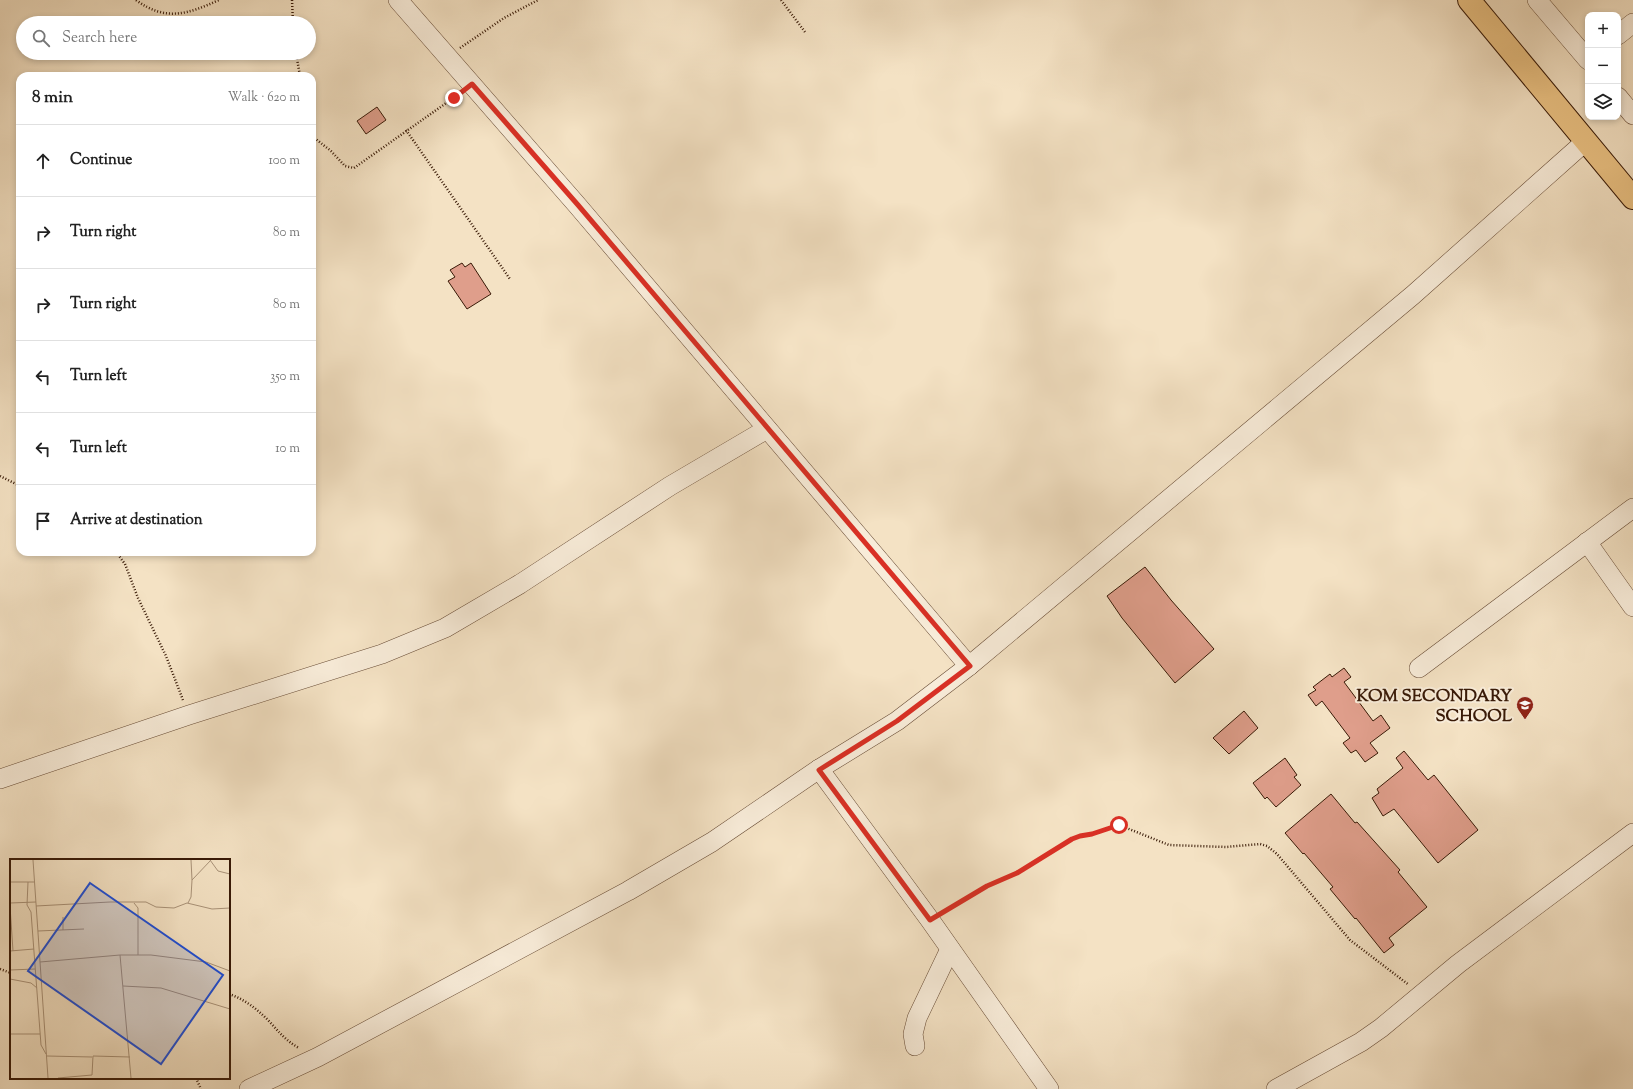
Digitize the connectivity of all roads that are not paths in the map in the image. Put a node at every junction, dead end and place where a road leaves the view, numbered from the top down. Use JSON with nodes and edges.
{"nodes":[{"id":1,"x":398,"y":0,"type":"edge"},
{"id":2,"x":1469,"y":0,"type":"edge"},
{"id":3,"x":1537,"y":0,"type":"edge"},
{"id":4,"x":1633,"y":23,"type":"edge"},
{"id":5,"x":1621,"y":33,"type":"edge"},
{"id":6,"x":1585,"y":56,"type":"edge"},
{"id":7,"x":1621,"y":101,"type":"edge"},
{"id":8,"x":1633,"y":115,"type":"edge"},
{"id":9,"x":1586,"y":141,"type":"junction"},
{"id":10,"x":1633,"y":198,"type":"edge"},
{"id":11,"x":767,"y":429,"type":"junction"},
{"id":12,"x":1633,"y":508,"type":"edge"},
{"id":13,"x":1587,"y":542,"type":"junction"},
{"id":14,"x":1633,"y":607,"type":"edge"},
{"id":15,"x":970,"y":666,"type":"junction"},
{"id":16,"x":1419,"y":668,"type":"dead end"},
{"id":17,"x":819,"y":770,"type":"junction"},
{"id":18,"x":0,"y":779,"type":"edge"},
{"id":19,"x":1633,"y":833,"type":"edge"},
{"id":20,"x":950,"y":949,"type":"junction"},
{"id":21,"x":915,"y":1046,"type":"dead end"},
{"id":22,"x":249,"y":1089,"type":"edge"},
{"id":23,"x":1049,"y":1089,"type":"edge"},
{"id":24,"x":1276,"y":1089,"type":"edge"}],
"edges":[{"from":1,"to":11,"type":"street"},
{"from":2,"to":9,"type":"main road"},
{"from":3,"to":6,"type":"street"},
{"from":4,"to":5,"type":"street"},
{"from":7,"to":8,"type":"street"},
{"from":9,"to":10,"type":"main road"},
{"from":9,"to":15,"type":"street"},
{"from":11,"to":15,"type":"street"},
{"from":11,"to":18,"type":"street"},
{"from":12,"to":13,"type":"street"},
{"from":13,"to":14,"type":"street"},
{"from":13,"to":16,"type":"street"},
{"from":15,"to":17,"type":"street"},
{"from":17,"to":20,"type":"street"},
{"from":17,"to":22,"type":"street"},
{"from":19,"to":24,"type":"street"},
{"from":20,"to":21,"type":"street"},
{"from":20,"to":23,"type":"street"}]}
